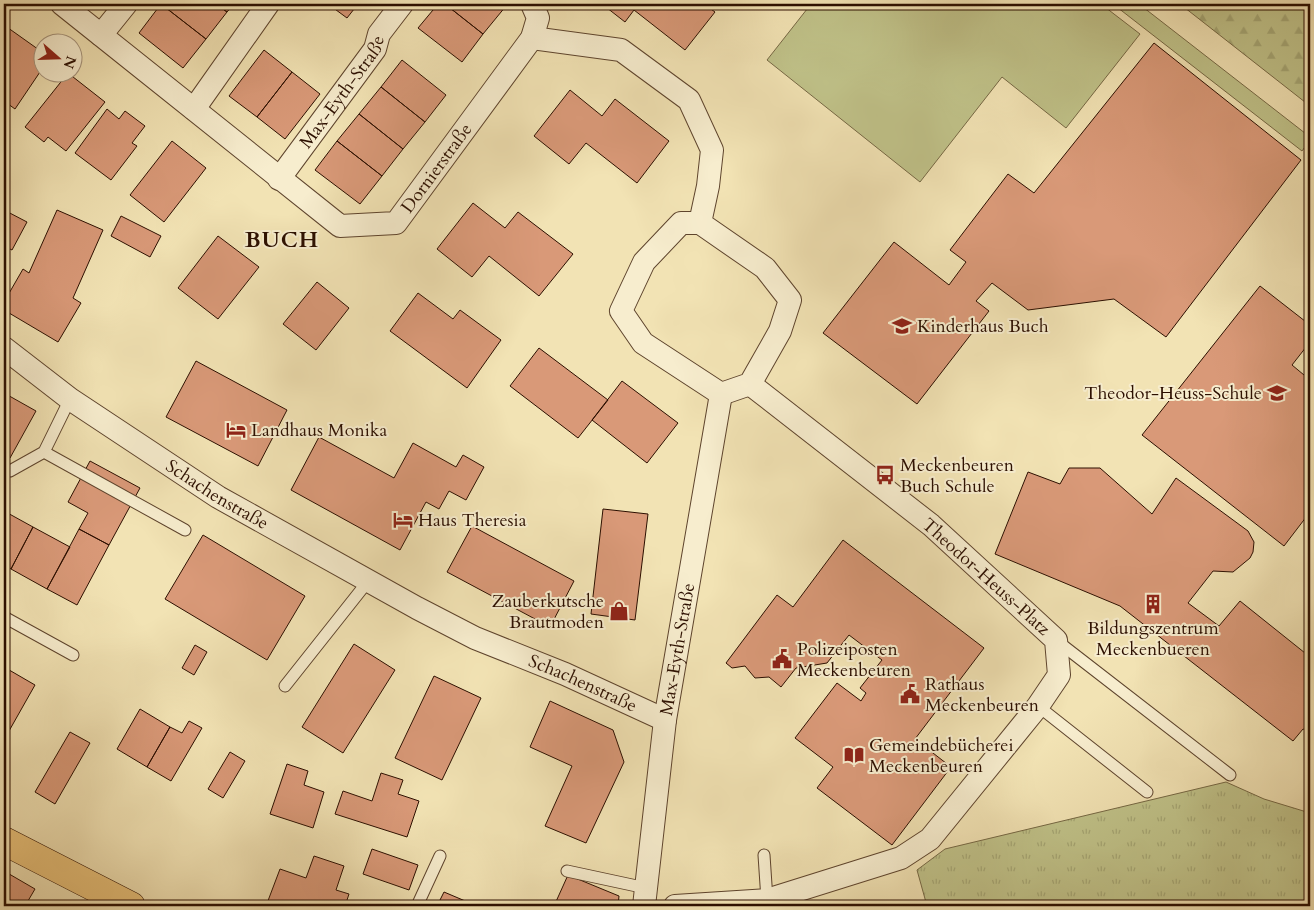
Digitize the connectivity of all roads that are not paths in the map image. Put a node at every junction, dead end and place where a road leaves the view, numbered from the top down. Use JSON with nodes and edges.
{"nodes":[{"id":1,"x":62,"y":4,"type":"edge"},
{"id":2,"x":126,"y":4,"type":"edge"},
{"id":3,"x":268,"y":4,"type":"edge"},
{"id":4,"x":402,"y":4,"type":"edge"},
{"id":5,"x":532,"y":4,"type":"edge"},
{"id":6,"x":101,"y":35,"type":"junction"},
{"id":7,"x":532,"y":38,"type":"junction"},
{"id":8,"x":194,"y":109,"type":"junction"},
{"id":9,"x":279,"y":179,"type":"junction"},
{"id":10,"x":700,"y":224,"type":"junction"},
{"id":11,"x":4,"y":348,"type":"edge"},
{"id":12,"x":750,"y":384,"type":"junction"},
{"id":13,"x":721,"y":394,"type":"junction"},
{"id":14,"x":70,"y":399,"type":"junction"},
{"id":15,"x":44,"y":452,"type":"junction"},
{"id":16,"x":10,"y":470,"type":"dead end"},
{"id":17,"x":185,"y":530,"type":"dead end"},
{"id":18,"x":368,"y":580,"type":"junction"},
{"id":19,"x":4,"y":617,"type":"edge"},
{"id":20,"x":1056,"y":640,"type":"junction"},
{"id":21,"x":73,"y":655,"type":"dead end"},
{"id":22,"x":285,"y":686,"type":"dead end"},
{"id":23,"x":1038,"y":706,"type":"junction"},
{"id":24,"x":665,"y":720,"type":"junction"},
{"id":25,"x":1230,"y":775,"type":"dead end"},
{"id":26,"x":1147,"y":792,"type":"dead end"},
{"id":27,"x":4,"y":841,"type":"edge"},
{"id":28,"x":764,"y":855,"type":"dead end"},
{"id":29,"x":440,"y":856,"type":"dead end"},
{"id":30,"x":567,"y":871,"type":"dead end"},
{"id":31,"x":645,"y":897,"type":"edge"},
{"id":32,"x":767,"y":900,"type":"junction"},
{"id":33,"x":130,"y":906,"type":"edge"},
{"id":34,"x":417,"y":906,"type":"edge"},
{"id":35,"x":675,"y":906,"type":"edge"}],
"edges":[{"from":1,"to":6,"type":"street","name":"Dornierstraße"},
{"from":2,"to":6,"type":"street"},
{"from":3,"to":8,"type":"street"},
{"from":4,"to":9,"type":"street","name":"Max-Eyth-Straße"},
{"from":5,"to":7,"type":"street"},
{"from":6,"to":8,"type":"street","name":"Dornierstraße"},
{"from":7,"to":9,"type":"street","name":"Dornierstraße"},
{"from":7,"to":10,"type":"street"},
{"from":8,"to":9,"type":"street","name":"Dornierstraße"},
{"from":10,"to":12,"type":"street"},
{"from":10,"to":13,"type":"street"},
{"from":11,"to":14,"type":"street","name":"Schachenstraße"},
{"from":12,"to":13,"type":"street"},
{"from":12,"to":20,"type":"street","name":"Theodor-Heuss-Platz"},
{"from":13,"to":24,"type":"street","name":"Max-Eyth-Straße"},
{"from":14,"to":15,"type":"lane"},
{"from":14,"to":18,"type":"street","name":"Schachenstraße"},
{"from":15,"to":16,"type":"lane"},
{"from":15,"to":17,"type":"lane"},
{"from":18,"to":22,"type":"lane"},
{"from":18,"to":24,"type":"street","name":"Schachenstraße"},
{"from":19,"to":21,"type":"lane"},
{"from":20,"to":23,"type":"street","name":"Theodor-Heuss-Platz"},
{"from":20,"to":25,"type":"lane"},
{"from":23,"to":26,"type":"lane"},
{"from":23,"to":32,"type":"street","name":"Theodor-Heuss-Platz"},
{"from":24,"to":31,"type":"street","name":"Max-Eyth-Straße"},
{"from":27,"to":33,"type":"main road"},
{"from":28,"to":32,"type":"lane"},
{"from":29,"to":34,"type":"lane"},
{"from":30,"to":31,"type":"lane"},
{"from":32,"to":35,"type":"street","name":"Theodor-Heuss-Platz"}]}
